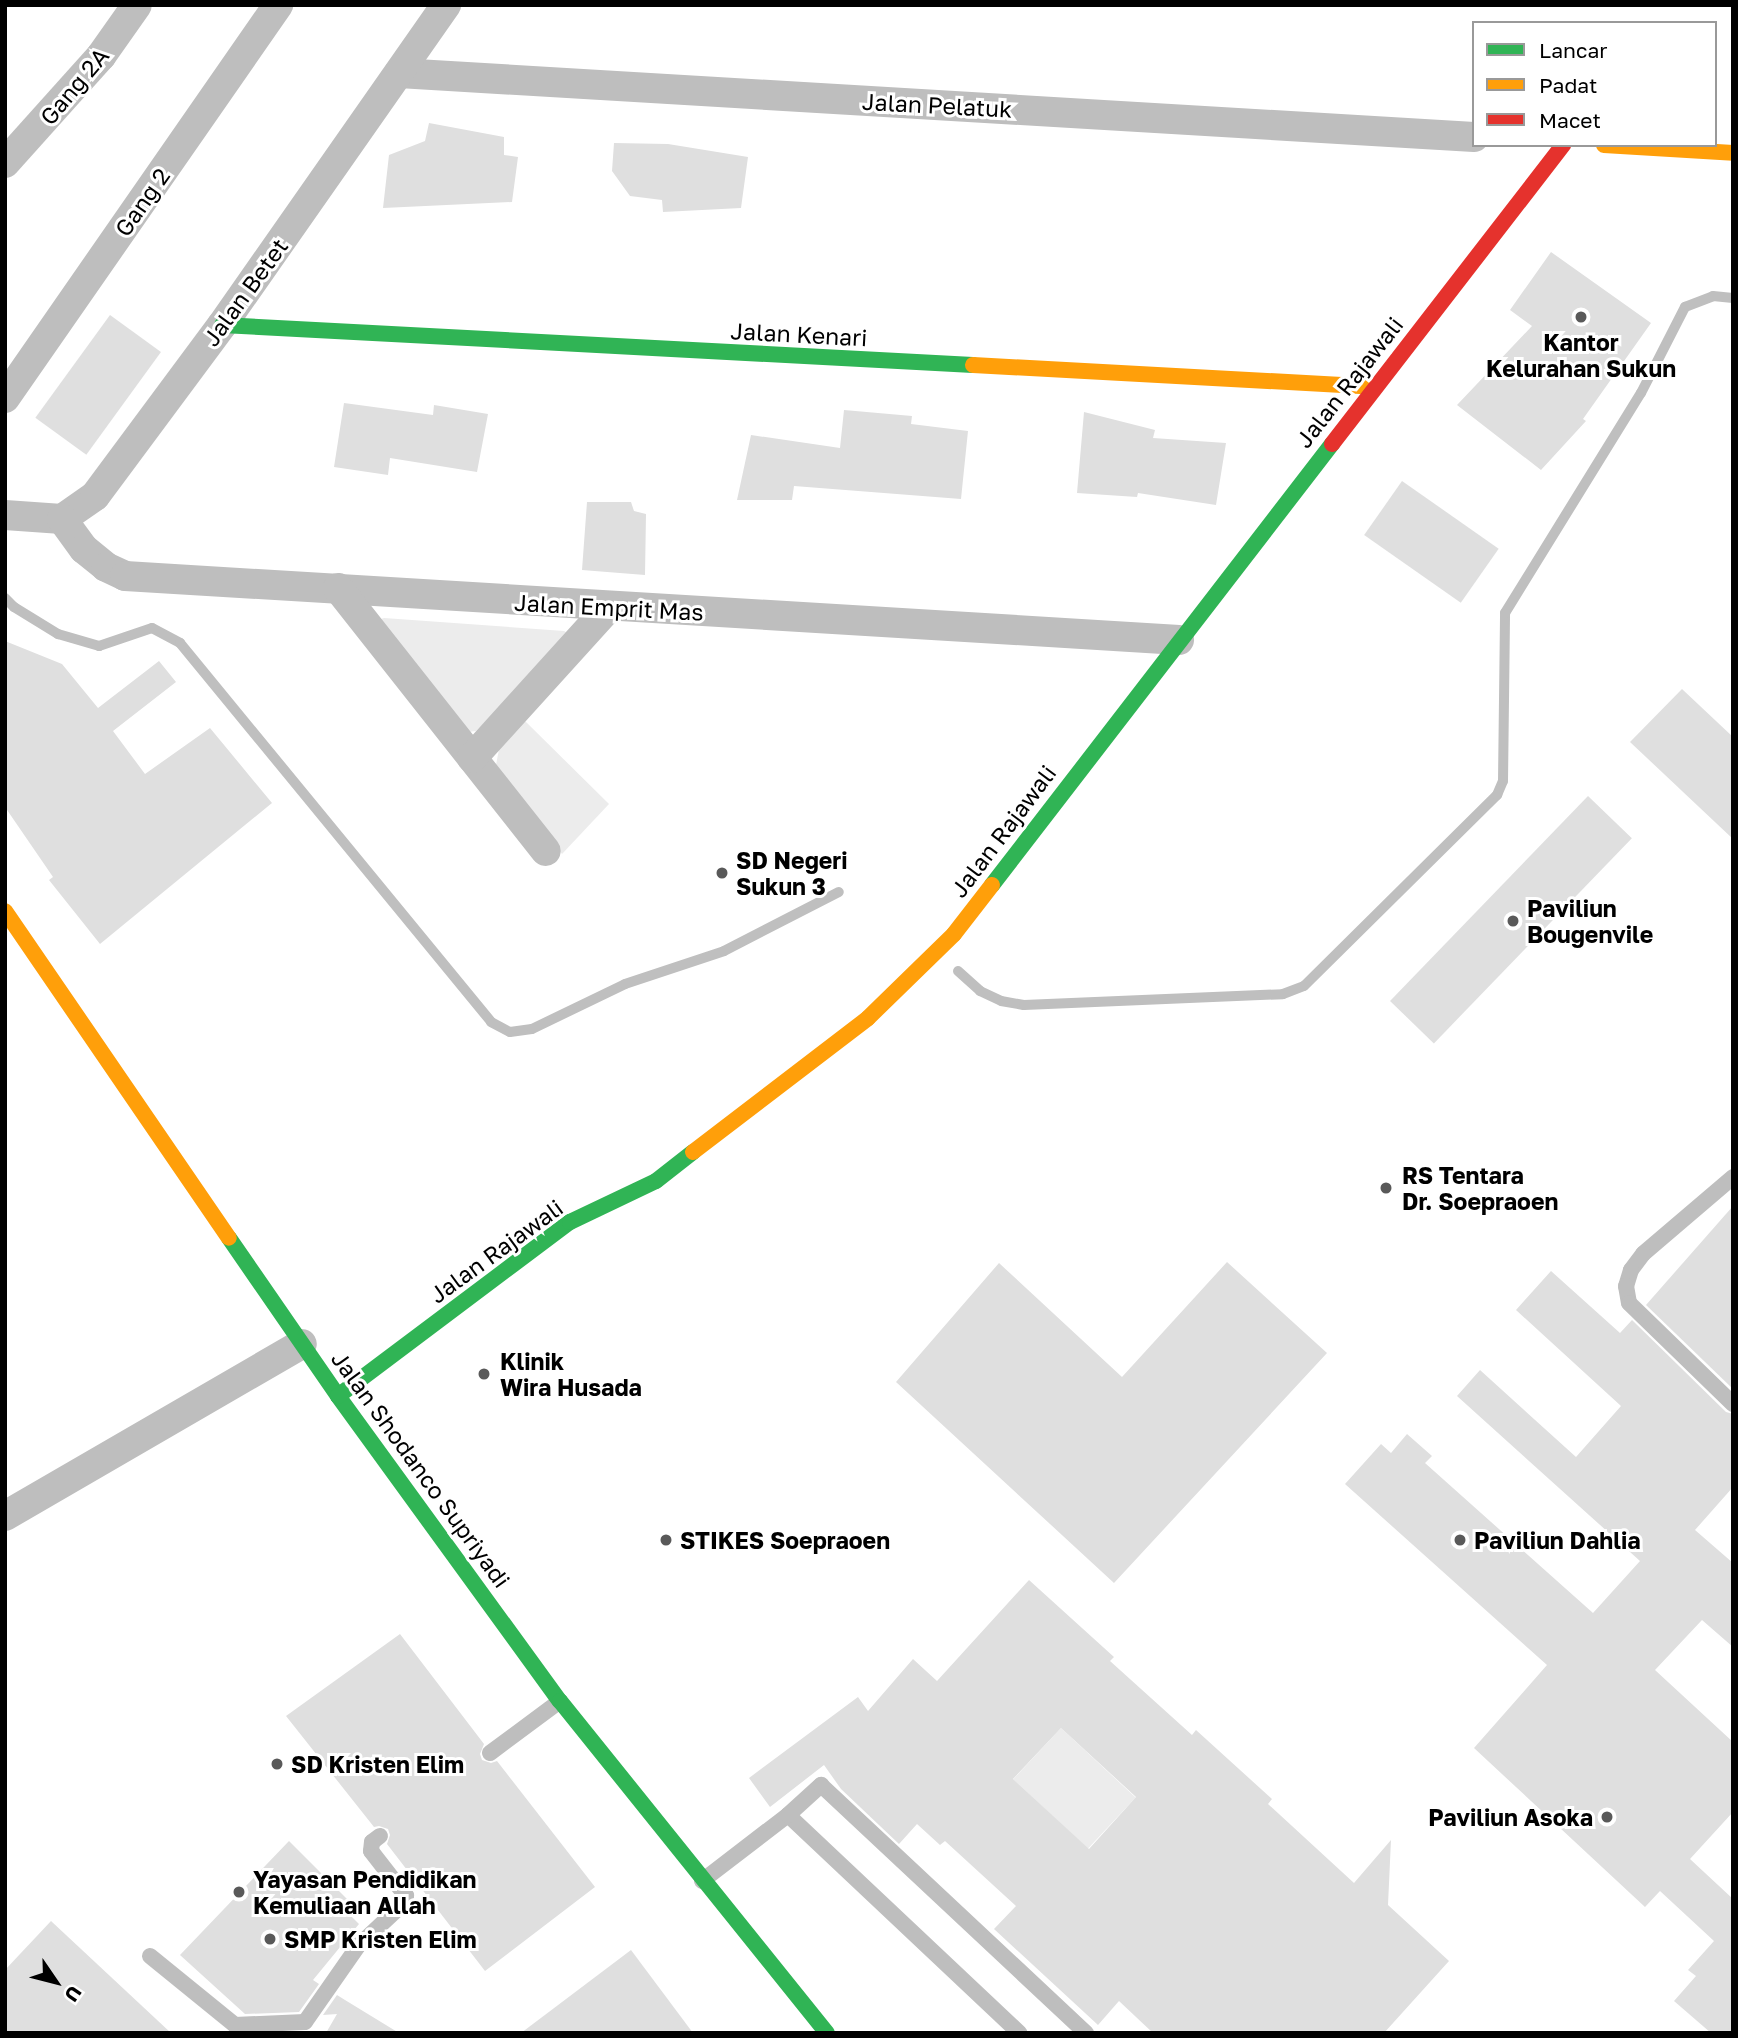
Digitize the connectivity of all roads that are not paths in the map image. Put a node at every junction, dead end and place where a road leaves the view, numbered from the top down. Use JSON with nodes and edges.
{"nodes":[{"id":1,"x":137,"y":5,"type":"edge"},
{"id":2,"x":278,"y":5,"type":"edge"},
{"id":3,"x":446,"y":5,"type":"edge"},
{"id":4,"x":400,"y":73,"type":"junction"},
{"id":5,"x":1472,"y":136,"type":"edge"},
{"id":6,"x":1561,"y":147,"type":"edge"},
{"id":7,"x":1636,"y":147,"type":"edge"},
{"id":8,"x":1733,"y":153,"type":"edge"},
{"id":9,"x":5,"y":163,"type":"edge"},
{"id":10,"x":222,"y":325,"type":"junction"},
{"id":11,"x":1373,"y":387,"type":"junction"},
{"id":12,"x":5,"y":398,"type":"edge"},
{"id":13,"x":5,"y":515,"type":"edge"},
{"id":14,"x":62,"y":519,"type":"junction"},
{"id":15,"x":338,"y":588,"type":"junction"},
{"id":16,"x":610,"y":606,"type":"junction"},
{"id":17,"x":1179,"y":640,"type":"junction"},
{"id":18,"x":472,"y":758,"type":"junction"},
{"id":19,"x":546,"y":851,"type":"dead end"},
{"id":20,"x":10,"y":925,"type":"edge"},
{"id":21,"x":1733,"y":1177,"type":"edge"},
{"id":22,"x":302,"y":1344,"type":"junction"},
{"id":23,"x":338,"y":1396,"type":"junction"},
{"id":24,"x":1733,"y":1405,"type":"edge"},
{"id":25,"x":5,"y":1516,"type":"edge"},
{"id":26,"x":561,"y":1701,"type":"junction"},
{"id":27,"x":490,"y":1753,"type":"dead end"},
{"id":28,"x":788,"y":1815,"type":"junction"},
{"id":29,"x":380,"y":1836,"type":"dead end"},
{"id":30,"x":702,"y":1881,"type":"junction"},
{"id":31,"x":150,"y":1956,"type":"dead end"},
{"id":32,"x":827,"y":2033,"type":"edge"},
{"id":33,"x":1019,"y":2033,"type":"edge"},
{"id":34,"x":1086,"y":2033,"type":"edge"}],
"edges":[{"from":1,"to":9,"type":"street","name":"Gang 2A"},
{"from":2,"to":12,"type":"street","name":"Gang 2"},
{"from":3,"to":4,"type":"street","name":"Jalan Betet"},
{"from":4,"to":5,"type":"street","name":"Jalan Pelatuk"},
{"from":4,"to":10,"type":"street","name":"Jalan Betet"},
{"from":6,"to":11,"type":"street","name":"Jalan Rajawali"},
{"from":7,"to":8,"type":"street"},
{"from":10,"to":11,"type":"street","name":"Jalan Kenari"},
{"from":10,"to":14,"type":"street","name":"Jalan Betet"},
{"from":11,"to":17,"type":"street","name":"Jalan Rajawali"},
{"from":13,"to":14,"type":"street"},
{"from":14,"to":15,"type":"street","name":"Jalan Emprit Mas"},
{"from":15,"to":16,"type":"street","name":"Jalan Emprit Mas"},
{"from":15,"to":18,"type":"street"},
{"from":16,"to":17,"type":"street","name":"Jalan Emprit Mas"},
{"from":16,"to":18,"type":"street"},
{"from":17,"to":23,"type":"street","name":"Jalan Rajawali"},
{"from":18,"to":19,"type":"street"},
{"from":20,"to":22,"type":"street","name":"Jalan Shodanco Supriyadi"},
{"from":21,"to":24,"type":"lane"},
{"from":22,"to":23,"type":"street","name":"Jalan Shodanco Supriyadi"},
{"from":22,"to":25,"type":"street"},
{"from":23,"to":26,"type":"street","name":"Jalan Shodanco Supriyadi"},
{"from":26,"to":27,"type":"lane"},
{"from":26,"to":30,"type":"street","name":"Jalan Shodanco Supriyadi"},
{"from":28,"to":30,"type":"lane"},
{"from":28,"to":33,"type":"lane"},
{"from":28,"to":34,"type":"lane"},
{"from":29,"to":31,"type":"lane"},
{"from":30,"to":32,"type":"street","name":"Jalan Shodanco Supriyadi"}]}
